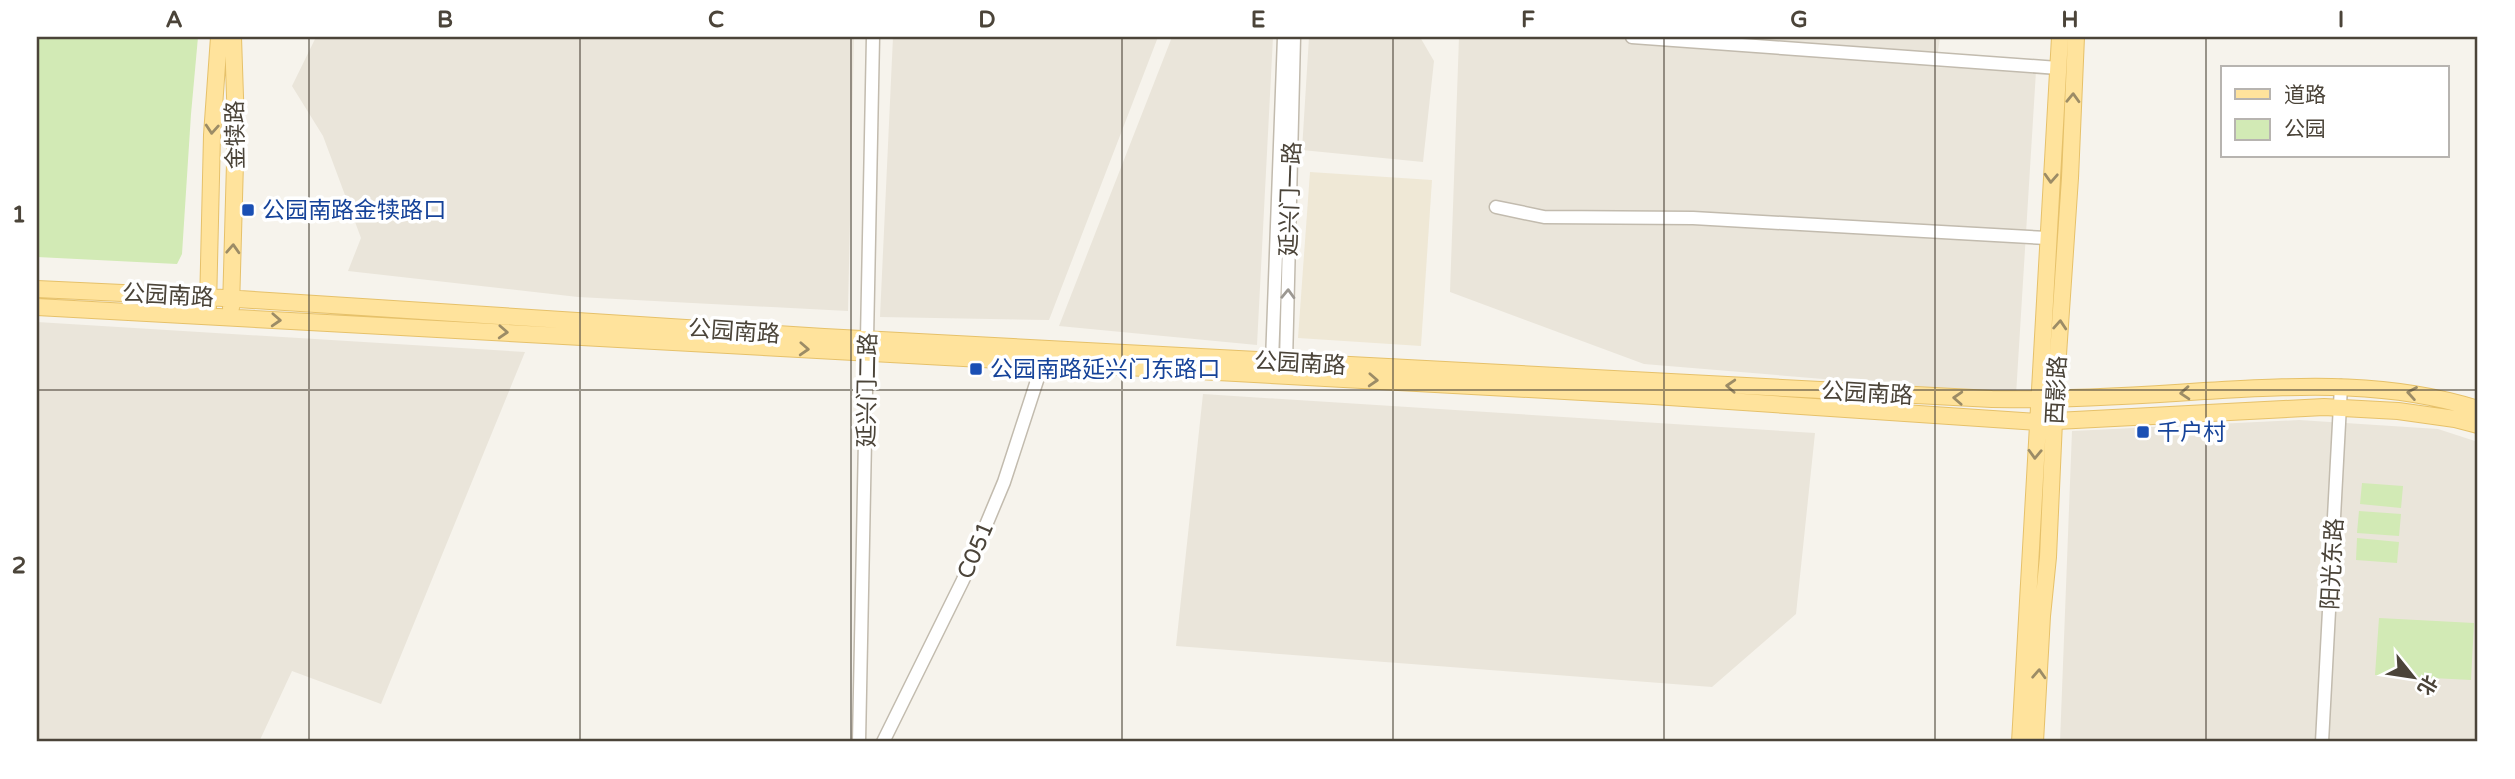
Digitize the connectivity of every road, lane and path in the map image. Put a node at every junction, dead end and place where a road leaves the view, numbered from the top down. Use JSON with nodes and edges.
{"nodes":[{"id":1,"x":219,"y":37,"type":"edge"},
{"id":2,"x":233,"y":37,"type":"edge"},
{"id":3,"x":873,"y":37,"type":"edge"},
{"id":4,"x":1284,"y":37,"type":"edge"},
{"id":5,"x":1294,"y":37,"type":"edge"},
{"id":6,"x":1632,"y":37,"type":"edge"},
{"id":7,"x":2060,"y":37,"type":"edge"},
{"id":8,"x":2076,"y":37,"type":"edge"},
{"id":9,"x":2058,"y":68,"type":"junction"},
{"id":10,"x":1496,"y":207,"type":"dead end"},
{"id":11,"x":2047,"y":239,"type":"junction"},
{"id":12,"x":37,"y":289,"type":"edge"},
{"id":13,"x":208,"y":297,"type":"junction"},
{"id":14,"x":232,"y":298,"type":"junction"},
{"id":15,"x":37,"y":307,"type":"edge"},
{"id":16,"x":208,"y":316,"type":"junction"},
{"id":17,"x":230,"y":317,"type":"junction"},
{"id":18,"x":868,"y":347,"type":"junction"},
{"id":19,"x":1045,"y":356,"type":"junction"},
{"id":20,"x":1279,"y":362,"type":"junction"},
{"id":21,"x":2340,"y":386,"type":"junction"},
{"id":22,"x":2055,"y":399,"type":"junction"},
{"id":23,"x":2038,"y":400,"type":"junction"},
{"id":24,"x":2340,"y":408,"type":"junction"},
{"id":25,"x":2478,"y":409,"type":"edge"},
{"id":26,"x":2037,"y":422,"type":"junction"},
{"id":27,"x":2054,"y":422,"type":"junction"},
{"id":28,"x":2478,"y":425,"type":"edge"},
{"id":29,"x":859,"y":742,"type":"edge"},
{"id":30,"x":884,"y":742,"type":"edge"},
{"id":31,"x":2020,"y":742,"type":"edge"},
{"id":32,"x":2035,"y":742,"type":"edge"},
{"id":33,"x":2322,"y":742,"type":"edge"}],
"edges":[{"from":1,"to":13,"type":"main road","name":"金犊路","one_way":true},
{"from":14,"to":2,"type":"main road","name":"金犊路","one_way":true},
{"from":3,"to":18,"type":"street","name":"延兴门二路"},
{"from":4,"to":20,"type":"street","name":"延兴门一路"},
{"from":20,"to":5,"type":"street","name":"延兴门一路","one_way":true},
{"from":6,"to":9,"type":"street"},
{"from":7,"to":9,"type":"main road","name":"西影路"},
{"from":22,"to":8,"type":"main road","name":"西影路","one_way":true},
{"from":9,"to":11,"type":"main road","name":"西影路","one_way":true},
{"from":10,"to":11,"type":"street"},
{"from":11,"to":23,"type":"main road","name":"西影路"},
{"from":12,"to":13,"type":"main road","name":"公园南路"},
{"from":13,"to":14,"type":"main road","name":"公园南路"},
{"from":13,"to":16,"type":"main road","name":"金犊路"},
{"from":14,"to":17,"type":"main road","name":"金犊路"},
{"from":14,"to":18,"type":"main road","name":"公园南路"},
{"from":15,"to":16,"type":"main road","name":"公园南路"},
{"from":16,"to":17,"type":"main road","name":"公园南路"},
{"from":17,"to":18,"type":"main road","name":"公园南路","one_way":true},
{"from":18,"to":19,"type":"main road","name":"公园南路"},
{"from":18,"to":29,"type":"street","name":"延兴门二路"},
{"from":19,"to":20,"type":"main road","name":"公园南路"},
{"from":19,"to":26,"type":"main road","name":"公园南路","one_way":true},
{"from":19,"to":30,"type":"street","name":"C051"},
{"from":23,"to":20,"type":"main road","name":"公园南路","one_way":true},
{"from":21,"to":22,"type":"main road","name":"公园南路","one_way":true},
{"from":21,"to":24,"type":"street","name":"阳光东路"},
{"from":25,"to":21,"type":"main road","name":"公园南路","one_way":true},
{"from":22,"to":23,"type":"main road","name":"公园南路"},
{"from":22,"to":27,"type":"main road","name":"西影路"},
{"from":23,"to":26,"type":"main road","name":"西影路"},
{"from":24,"to":27,"type":"main road","name":"公园南路"},
{"from":24,"to":28,"type":"main road","name":"公园南路"},
{"from":24,"to":33,"type":"street","name":"阳光东路"},
{"from":26,"to":27,"type":"main road","name":"公园南路"},
{"from":26,"to":31,"type":"main road","name":"西影路","one_way":true},
{"from":32,"to":27,"type":"main road","name":"西影路","one_way":true}]}
